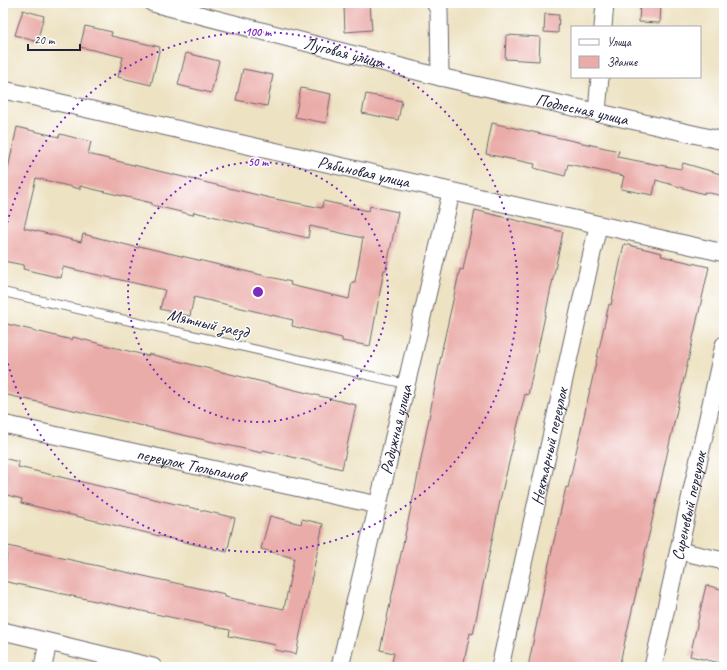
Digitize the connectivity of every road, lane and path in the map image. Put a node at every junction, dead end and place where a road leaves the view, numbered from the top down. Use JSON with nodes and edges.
{"nodes":[{"id":1,"x":153,"y":3,"type":"edge"},
{"id":2,"x":435,"y":3,"type":"edge"},
{"id":3,"x":605,"y":3,"type":"edge"},
{"id":4,"x":603,"y":26,"type":"edge"},
{"id":5,"x":440,"y":77,"type":"junction"},
{"id":6,"x":600,"y":78,"type":"edge"},
{"id":7,"x":3,"y":92,"type":"edge"},
{"id":8,"x":597,"y":112,"type":"junction"},
{"id":9,"x":724,"y":141,"type":"edge"},
{"id":10,"x":451,"y":192,"type":"junction"},
{"id":11,"x":598,"y":226,"type":"junction"},
{"id":12,"x":724,"y":253,"type":"edge"},
{"id":13,"x":3,"y":292,"type":"edge"},
{"id":14,"x":724,"y":344,"type":"edge"},
{"id":15,"x":406,"y":384,"type":"junction"},
{"id":16,"x":3,"y":424,"type":"edge"},
{"id":17,"x":378,"y":505,"type":"junction"},
{"id":18,"x":679,"y":551,"type":"junction"},
{"id":19,"x":724,"y":561,"type":"edge"},
{"id":20,"x":3,"y":631,"type":"edge"},
{"id":21,"x":48,"y":642,"type":"junction"},
{"id":22,"x":43,"y":667,"type":"edge"},
{"id":23,"x":153,"y":667,"type":"edge"},
{"id":24,"x":340,"y":667,"type":"edge"},
{"id":25,"x":500,"y":667,"type":"edge"},
{"id":26,"x":653,"y":667,"type":"edge"}],
"edges":[{"from":1,"to":5,"type":"street","name":"Луговая улица"},
{"from":2,"to":5,"type":"street"},
{"from":3,"to":4,"type":"street"},
{"from":5,"to":8,"type":"street","name":"Подлесная улица"},
{"from":6,"to":8,"type":"street"},
{"from":7,"to":10,"type":"street","name":"Рябиновая улица"},
{"from":8,"to":9,"type":"street","name":"Подлесная улица"},
{"from":10,"to":11,"type":"street","name":"Рябиновая улица"},
{"from":10,"to":15,"type":"street","name":"Радужная улица"},
{"from":11,"to":12,"type":"street","name":"Рябиновая улица"},
{"from":11,"to":25,"type":"street","name":"Нектарный переулок"},
{"from":13,"to":15,"type":"lane","name":"Мятный заезд"},
{"from":14,"to":18,"type":"street","name":"Сиреневый переулок"},
{"from":15,"to":17,"type":"street","name":"Радужная улица"},
{"from":16,"to":17,"type":"street","name":"переулок Тюльпанов"},
{"from":17,"to":24,"type":"street","name":"Радужная улица"},
{"from":18,"to":19,"type":"street"},
{"from":18,"to":26,"type":"street","name":"Сиреневый переулок"},
{"from":20,"to":21,"type":"street"},
{"from":21,"to":22,"type":"street"},
{"from":21,"to":23,"type":"street"}]}
